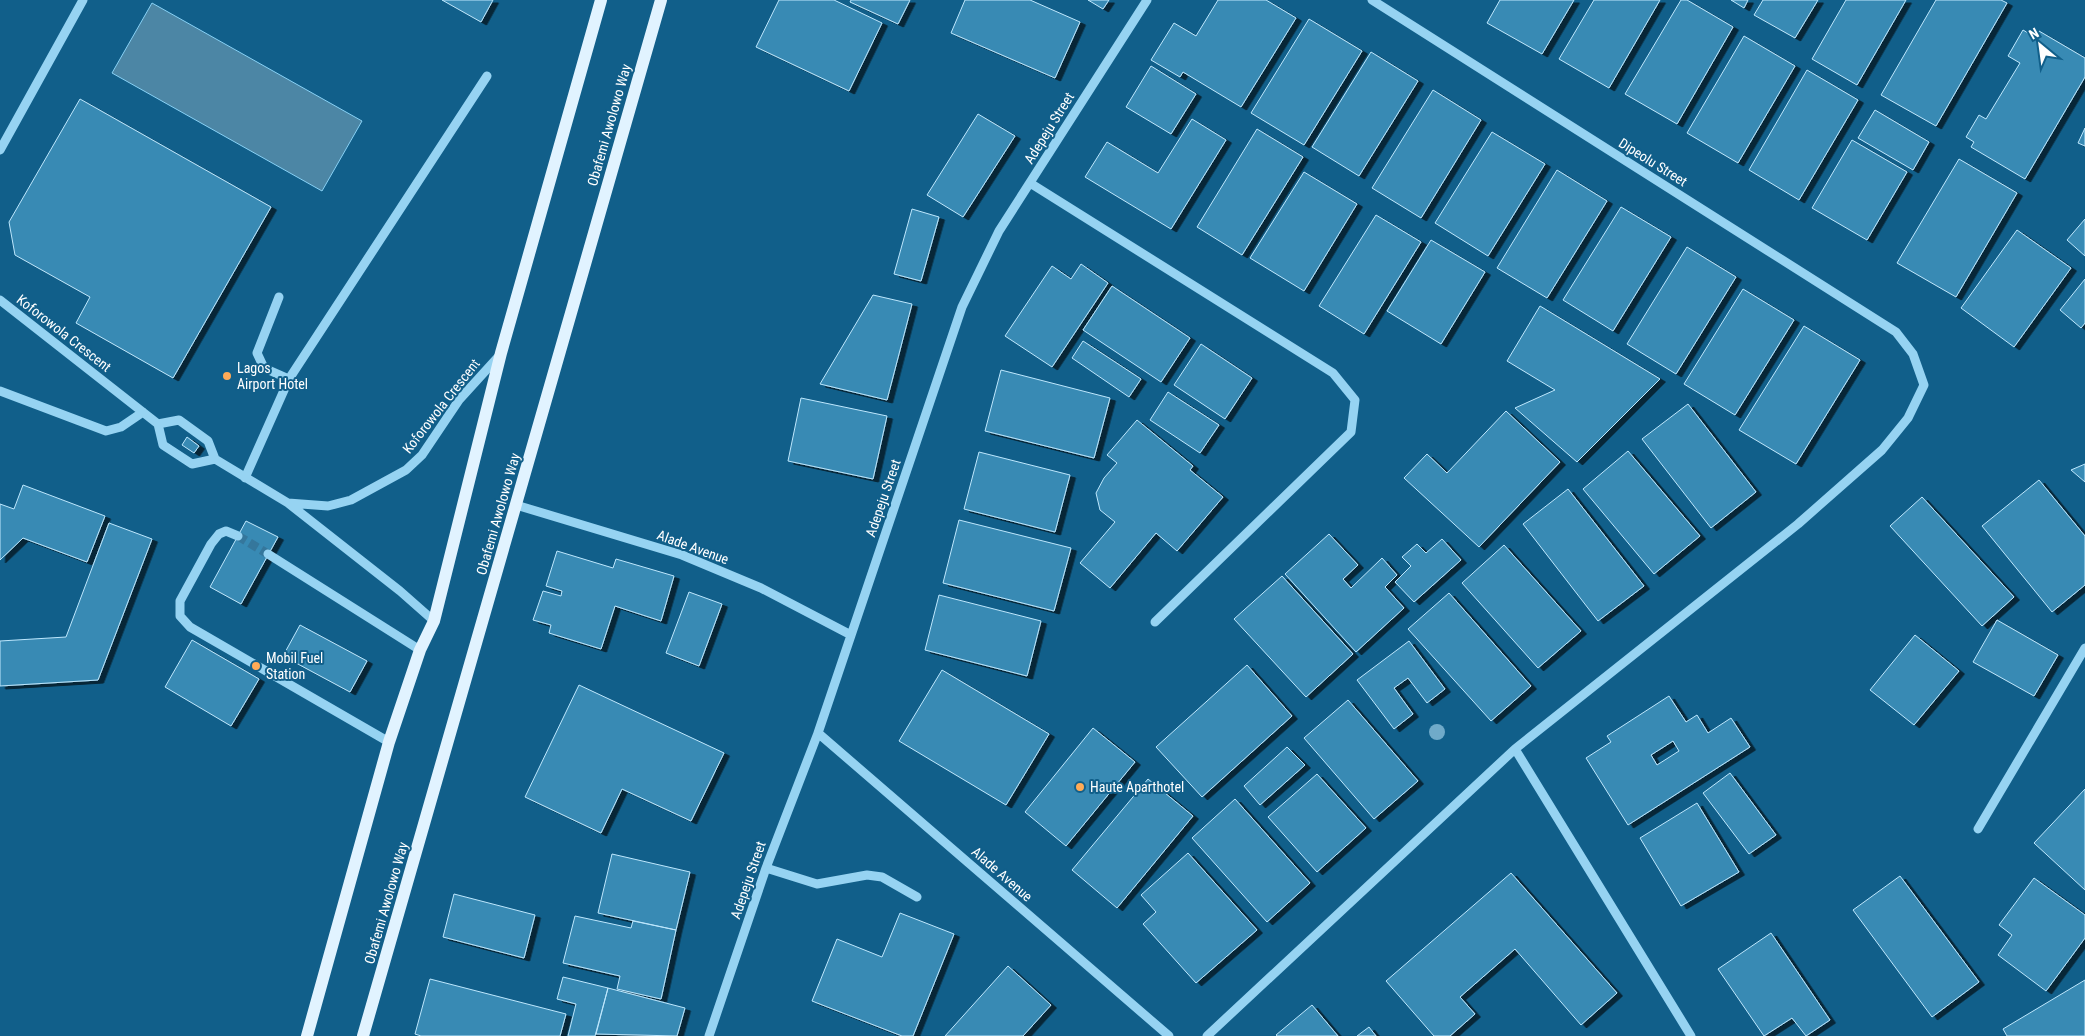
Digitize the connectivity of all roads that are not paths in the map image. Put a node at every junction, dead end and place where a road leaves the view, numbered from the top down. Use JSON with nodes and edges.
{"nodes":[{"id":1,"x":83,"y":0,"type":"edge"},
{"id":2,"x":601,"y":0,"type":"edge"},
{"id":3,"x":661,"y":0,"type":"edge"},
{"id":4,"x":1147,"y":0,"type":"edge"},
{"id":5,"x":1372,"y":0,"type":"edge"},
{"id":6,"x":487,"y":76,"type":"dead end"},
{"id":7,"x":0,"y":150,"type":"edge"},
{"id":8,"x":1030,"y":183,"type":"junction"},
{"id":9,"x":279,"y":297,"type":"dead end"},
{"id":10,"x":0,"y":300,"type":"edge"},
{"id":11,"x":502,"y":353,"type":"junction"},
{"id":12,"x":289,"y":379,"type":"junction"},
{"id":13,"x":0,"y":390,"type":"edge"},
{"id":14,"x":142,"y":412,"type":"junction"},
{"id":15,"x":158,"y":424,"type":"junction"},
{"id":16,"x":215,"y":459,"type":"junction"},
{"id":17,"x":245,"y":478,"type":"junction"},
{"id":18,"x":288,"y":503,"type":"junction"},
{"id":19,"x":516,"y":504,"type":"junction"},
{"id":20,"x":238,"y":536,"type":"tunnel mouth"},
{"id":21,"x":268,"y":554,"type":"tunnel mouth"},
{"id":22,"x":434,"y":621,"type":"junction"},
{"id":23,"x":1155,"y":622,"type":"dead end"},
{"id":24,"x":851,"y":634,"type":"junction"},
{"id":25,"x":2085,"y":648,"type":"edge"},
{"id":26,"x":420,"y":650,"type":"junction"},
{"id":27,"x":818,"y":733,"type":"junction"},
{"id":28,"x":389,"y":742,"type":"junction"},
{"id":29,"x":1515,"y":749,"type":"junction"},
{"id":30,"x":1978,"y":829,"type":"dead end"},
{"id":31,"x":766,"y":868,"type":"junction"},
{"id":32,"x":917,"y":897,"type":"dead end"},
{"id":33,"x":307,"y":1036,"type":"edge"},
{"id":34,"x":363,"y":1036,"type":"edge"},
{"id":35,"x":709,"y":1036,"type":"edge"},
{"id":36,"x":1169,"y":1036,"type":"edge"},
{"id":37,"x":1207,"y":1036,"type":"edge"},
{"id":38,"x":1691,"y":1036,"type":"edge"}],
"edges":[{"from":1,"to":7,"type":"street"},
{"from":2,"to":11,"type":"main road"},
{"from":3,"to":19,"type":"main road","name":"Obafemi Awolowo Way"},
{"from":4,"to":8,"type":"street","name":"Adepeju Street"},
{"from":5,"to":29,"type":"street","name":"Dipeolu Street"},
{"from":6,"to":12,"type":"street"},
{"from":8,"to":23,"type":"street"},
{"from":8,"to":24,"type":"street","name":"Adepeju Street"},
{"from":9,"to":12,"type":"street"},
{"from":10,"to":14,"type":"street","name":"Koforowola Crescent"},
{"from":11,"to":18,"type":"street","name":"Koforowola Crescent"},
{"from":11,"to":22,"type":"main road"},
{"from":12,"to":17,"type":"street"},
{"from":13,"to":14,"type":"street"},
{"from":14,"to":15,"type":"street","name":"Koforowola Crescent"},
{"from":15,"to":16,"type":"street","name":"Koforowola Crescent"},
{"from":15,"to":16,"type":"street"},
{"from":16,"to":17,"type":"street","name":"Koforowola Crescent"},
{"from":17,"to":18,"type":"street","name":"Koforowola Crescent"},
{"from":18,"to":22,"type":"street","name":"Koforowola Crescent"},
{"from":19,"to":24,"type":"street","name":"Alade Avenue"},
{"from":19,"to":34,"type":"main road","name":"Obafemi Awolowo Way"},
{"from":20,"to":28,"type":"street"},
{"from":21,"to":26,"type":"street"},
{"from":22,"to":26,"type":"main road"},
{"from":24,"to":27,"type":"street","name":"Adepeju Street"},
{"from":25,"to":30,"type":"street"},
{"from":26,"to":28,"type":"main road"},
{"from":27,"to":31,"type":"street","name":"Adepeju Street"},
{"from":27,"to":36,"type":"street","name":"Alade Avenue"},
{"from":28,"to":33,"type":"main road"},
{"from":29,"to":37,"type":"street","name":"Dipeolu Street"},
{"from":29,"to":38,"type":"street"},
{"from":31,"to":32,"type":"street"},
{"from":31,"to":35,"type":"street","name":"Adepeju Street"}]}
